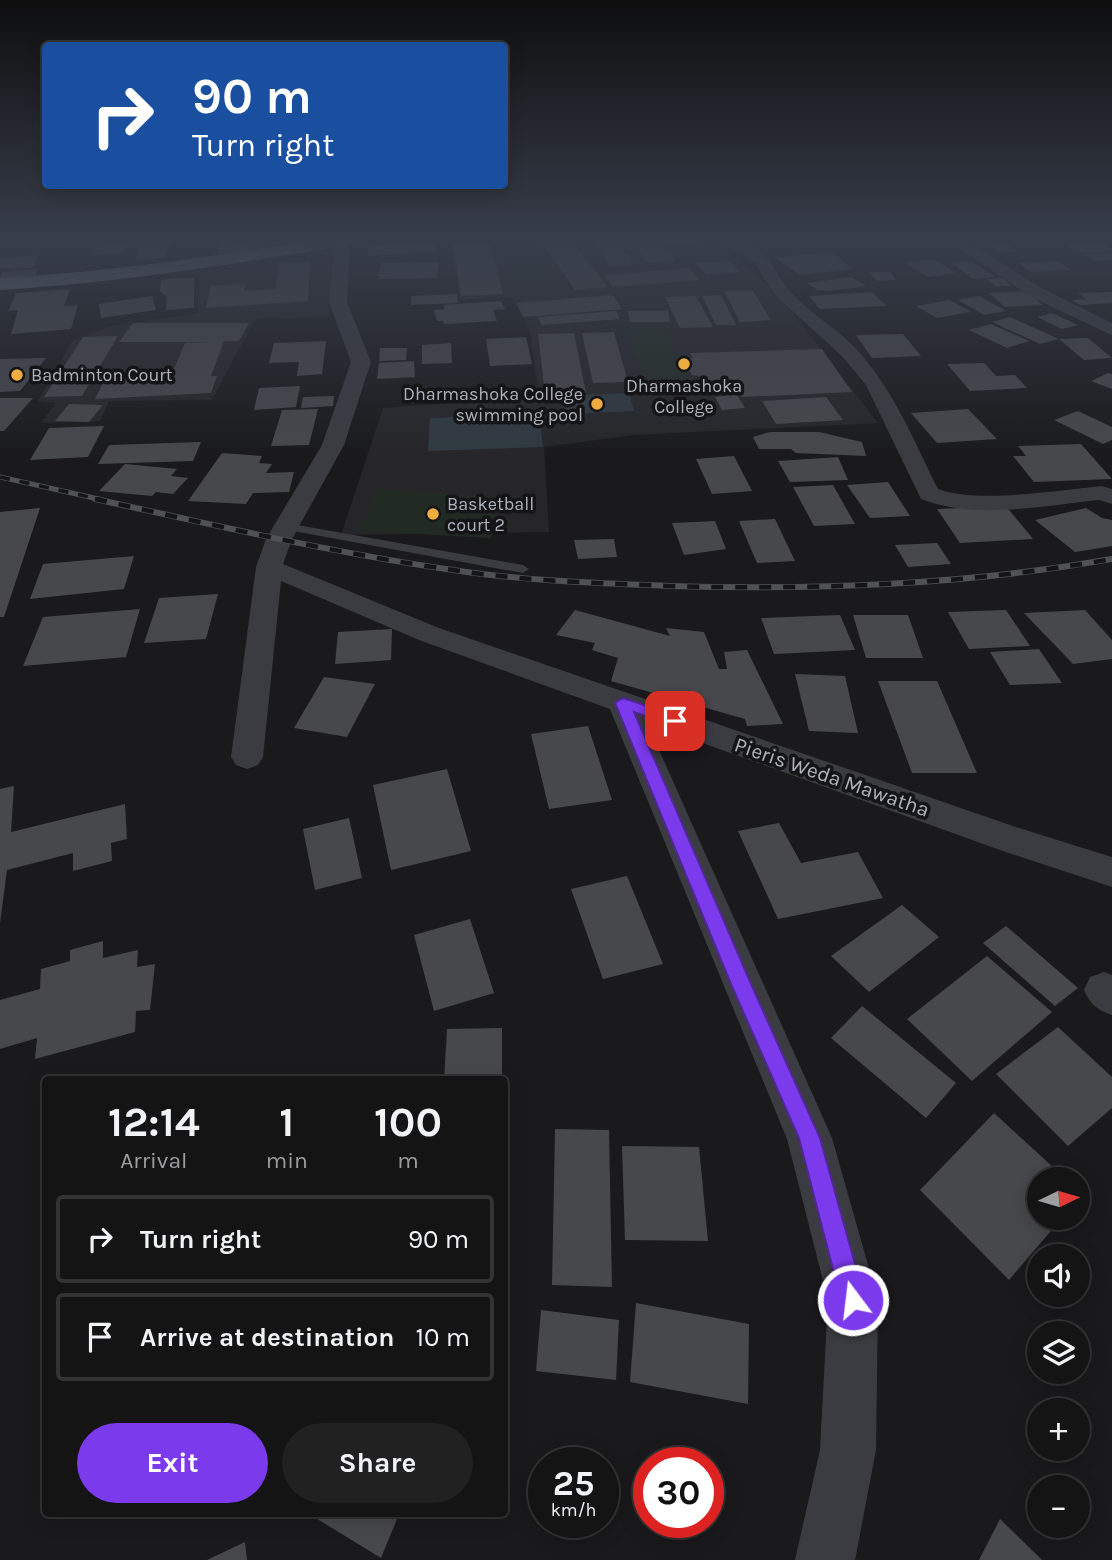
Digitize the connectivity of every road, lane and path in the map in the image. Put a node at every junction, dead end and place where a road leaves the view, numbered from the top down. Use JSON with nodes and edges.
{"nodes":[{"id":1,"x":342,"y":313,"type":"edge"},
{"id":2,"x":805,"y":313,"type":"edge"},
{"id":3,"x":1077,"y":313,"type":"edge"},
{"id":4,"x":1112,"y":330,"type":"edge"},
{"id":5,"x":1112,"y":497,"type":"edge"},
{"id":6,"x":283,"y":533,"type":"junction"},
{"id":7,"x":269,"y":567,"type":"junction"},
{"id":8,"x":523,"y":569,"type":"dead end"},
{"id":9,"x":623,"y":703,"type":"junction"},
{"id":10,"x":247,"y":757,"type":"dead end"},
{"id":11,"x":1112,"y":872,"type":"edge"},
{"id":12,"x":825,"y":1560,"type":"edge"}],
"edges":[{"from":1,"to":6,"type":"street"},
{"from":2,"to":5,"type":"street"},
{"from":3,"to":4,"type":"street"},
{"from":6,"to":7,"type":"street"},
{"from":6,"to":8,"type":"lane"},
{"from":7,"to":9,"type":"street","name":"Pieris Weda Mawatha"},
{"from":7,"to":10,"type":"street"},
{"from":9,"to":11,"type":"street","name":"Pieris Weda Mawatha"},
{"from":9,"to":12,"type":"street"}]}
